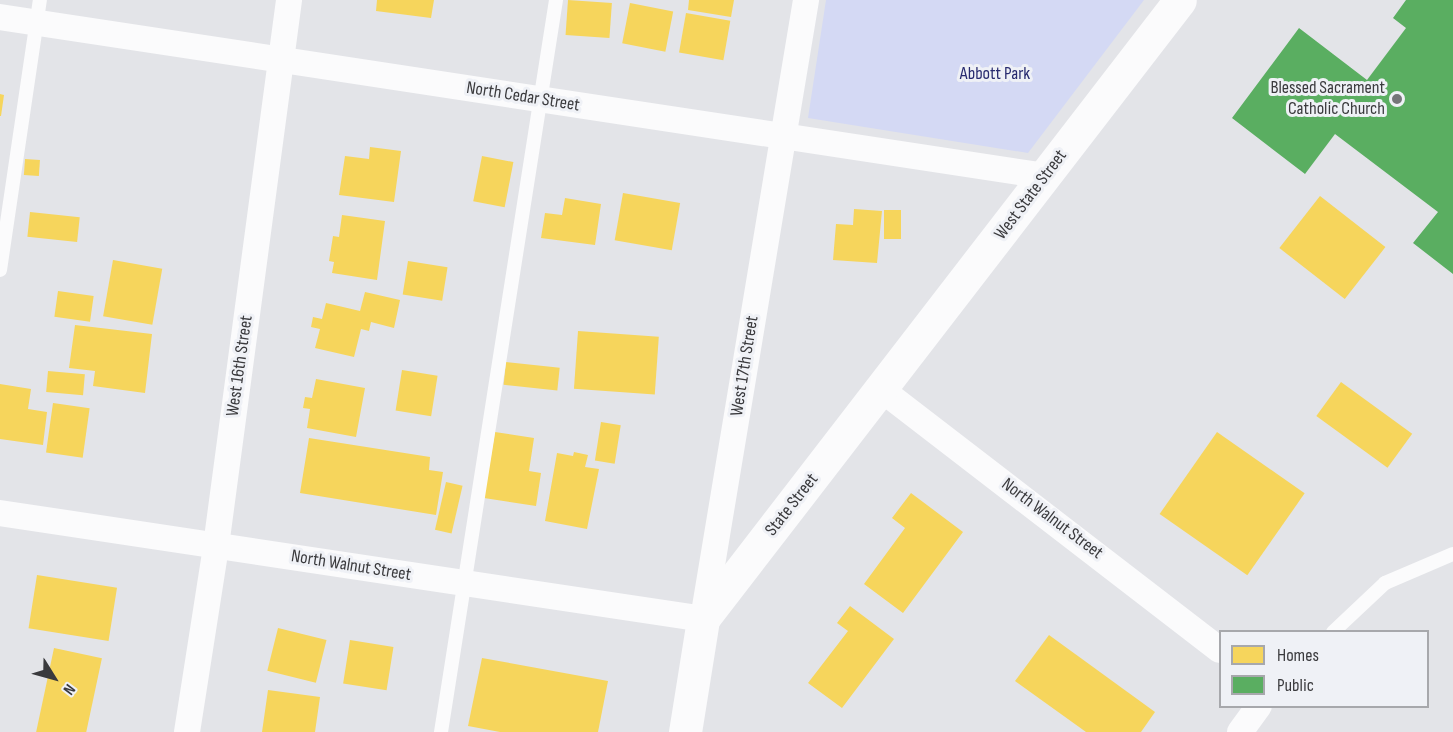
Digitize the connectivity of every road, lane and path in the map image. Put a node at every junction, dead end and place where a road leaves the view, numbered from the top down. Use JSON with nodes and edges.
{"nodes":[{"id":1,"x":289,"y":0,"type":"edge"},
{"id":2,"x":556,"y":0,"type":"edge"},
{"id":3,"x":806,"y":0,"type":"edge"},
{"id":4,"x":1180,"y":0,"type":"edge"},
{"id":5,"x":38,"y":11,"type":"edge"},
{"id":6,"x":0,"y":16,"type":"edge"},
{"id":7,"x":281,"y":60,"type":"junction"},
{"id":8,"x":540,"y":99,"type":"junction"},
{"id":9,"x":783,"y":136,"type":"junction"},
{"id":10,"x":1046,"y":176,"type":"junction"},
{"id":11,"x":0,"y":270,"type":"edge"},
{"id":12,"x":882,"y":390,"type":"junction"},
{"id":13,"x":0,"y":513,"type":"edge"},
{"id":14,"x":216,"y":546,"type":"junction"},
{"id":15,"x":1453,"y":554,"type":"edge"},
{"id":16,"x":464,"y":583,"type":"junction"},
{"id":17,"x":703,"y":620,"type":"junction"},
{"id":18,"x":1335,"y":630,"type":"edge"},
{"id":19,"x":1219,"y":648,"type":"edge"},
{"id":20,"x":1258,"y":708,"type":"edge"},
{"id":21,"x":187,"y":732,"type":"edge"},
{"id":22,"x":441,"y":732,"type":"edge"},
{"id":23,"x":685,"y":732,"type":"edge"},
{"id":24,"x":1240,"y":732,"type":"edge"}],
"edges":[{"from":1,"to":7,"type":"street","name":"West 16th Street"},
{"from":2,"to":8,"type":"lane"},
{"from":3,"to":9,"type":"street","name":"West 17th Street"},
{"from":4,"to":10,"type":"street","name":"West State Street"},
{"from":5,"to":6,"type":"street","name":"North Cedar Street"},
{"from":5,"to":7,"type":"street","name":"North Cedar Street"},
{"from":5,"to":11,"type":"lane"},
{"from":7,"to":8,"type":"street","name":"North Cedar Street"},
{"from":7,"to":14,"type":"street","name":"West 16th Street"},
{"from":8,"to":9,"type":"street","name":"North Cedar Street"},
{"from":8,"to":16,"type":"lane"},
{"from":9,"to":10,"type":"street","name":"North Cedar Street"},
{"from":9,"to":17,"type":"street","name":"West 17th Street"},
{"from":10,"to":12,"type":"street","name":"West State Street"},
{"from":12,"to":17,"type":"street","name":"State Street"},
{"from":12,"to":19,"type":"street","name":"North Walnut Street"},
{"from":13,"to":14,"type":"street","name":"North Walnut Street"},
{"from":14,"to":16,"type":"street","name":"North Walnut Street"},
{"from":14,"to":21,"type":"street","name":"West 16th Street"},
{"from":15,"to":18,"type":"lane"},
{"from":16,"to":17,"type":"street","name":"North Walnut Street"},
{"from":16,"to":22,"type":"lane"},
{"from":17,"to":23,"type":"street","name":"West 17th Street"},
{"from":20,"to":24,"type":"street"}]}
